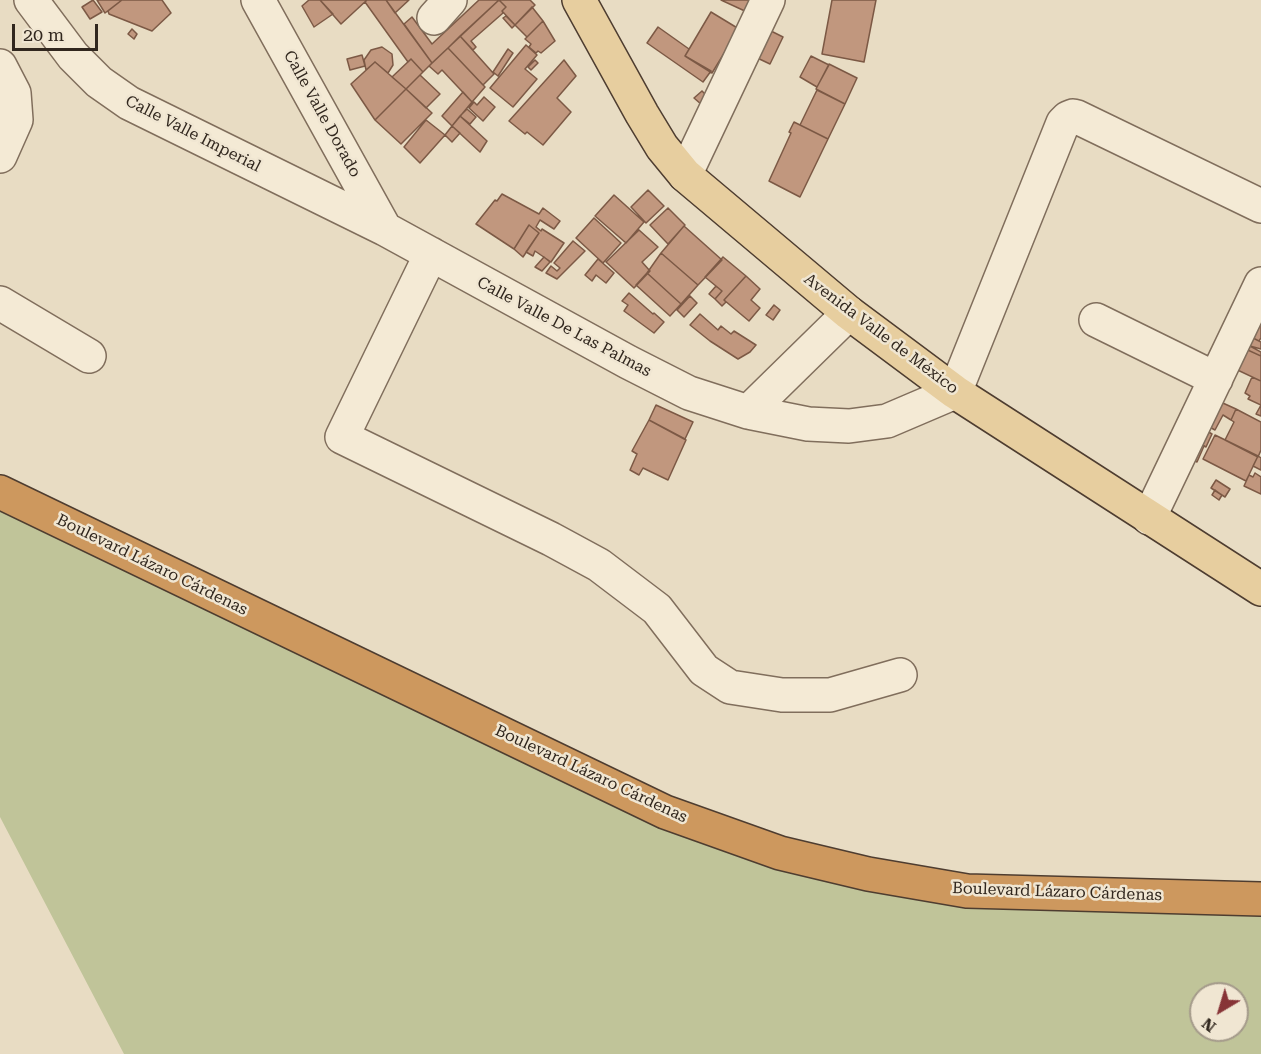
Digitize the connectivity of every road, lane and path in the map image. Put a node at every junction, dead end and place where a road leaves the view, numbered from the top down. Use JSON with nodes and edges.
{"nodes":[{"id":1,"x":31,"y":0,"type":"edge"},
{"id":2,"x":258,"y":0,"type":"edge"},
{"id":3,"x":768,"y":0,"type":"edge"},
{"id":4,"x":586,"y":4,"type":"edge"},
{"id":5,"x":0,"y":66,"type":"edge"},
{"id":6,"x":0,"y":156,"type":"edge"},
{"id":7,"x":685,"y":175,"type":"junction"},
{"id":8,"x":1261,"y":206,"type":"edge"},
{"id":9,"x":385,"y":229,"type":"junction"},
{"id":10,"x":431,"y":254,"type":"junction"},
{"id":11,"x":1261,"y":284,"type":"edge"},
{"id":12,"x":0,"y":303,"type":"edge"},
{"id":13,"x":849,"y":313,"type":"junction"},
{"id":14,"x":1096,"y":320,"type":"dead end"},
{"id":15,"x":89,"y":356,"type":"dead end"},
{"id":16,"x":1216,"y":379,"type":"junction"},
{"id":17,"x":955,"y":392,"type":"junction"},
{"id":18,"x":748,"y":412,"type":"junction"},
{"id":19,"x":0,"y":492,"type":"edge"},
{"id":20,"x":1149,"y":518,"type":"junction"},
{"id":21,"x":1261,"y":589,"type":"edge"},
{"id":22,"x":900,"y":675,"type":"dead end"},
{"id":23,"x":1261,"y":899,"type":"edge"}],
"edges":[{"from":1,"to":9,"type":"street","name":"Calle Valle Imperial"},
{"from":2,"to":9,"type":"street","name":"Calle Valle Dorado"},
{"from":3,"to":7,"type":"street"},
{"from":4,"to":7,"type":"main road","name":"Avenida Valle de México"},
{"from":5,"to":6,"type":"street"},
{"from":7,"to":13,"type":"main road","name":"Avenida Valle de México"},
{"from":8,"to":17,"type":"street"},
{"from":9,"to":10,"type":"street","name":"Calle Valle De Las Palmas"},
{"from":10,"to":18,"type":"street","name":"Calle Valle De Las Palmas"},
{"from":10,"to":22,"type":"street"},
{"from":11,"to":16,"type":"street"},
{"from":12,"to":15,"type":"street"},
{"from":13,"to":17,"type":"main road","name":"Avenida Valle de México"},
{"from":13,"to":18,"type":"street"},
{"from":14,"to":16,"type":"street"},
{"from":16,"to":20,"type":"street"},
{"from":17,"to":18,"type":"street","name":"Calle Valle De Las Palmas"},
{"from":17,"to":20,"type":"main road","name":"Avenida Valle de México"},
{"from":19,"to":23,"type":"highway","name":"Boulevard Lázaro Cárdenas"},
{"from":20,"to":21,"type":"main road","name":"Avenida Valle de México"}]}
